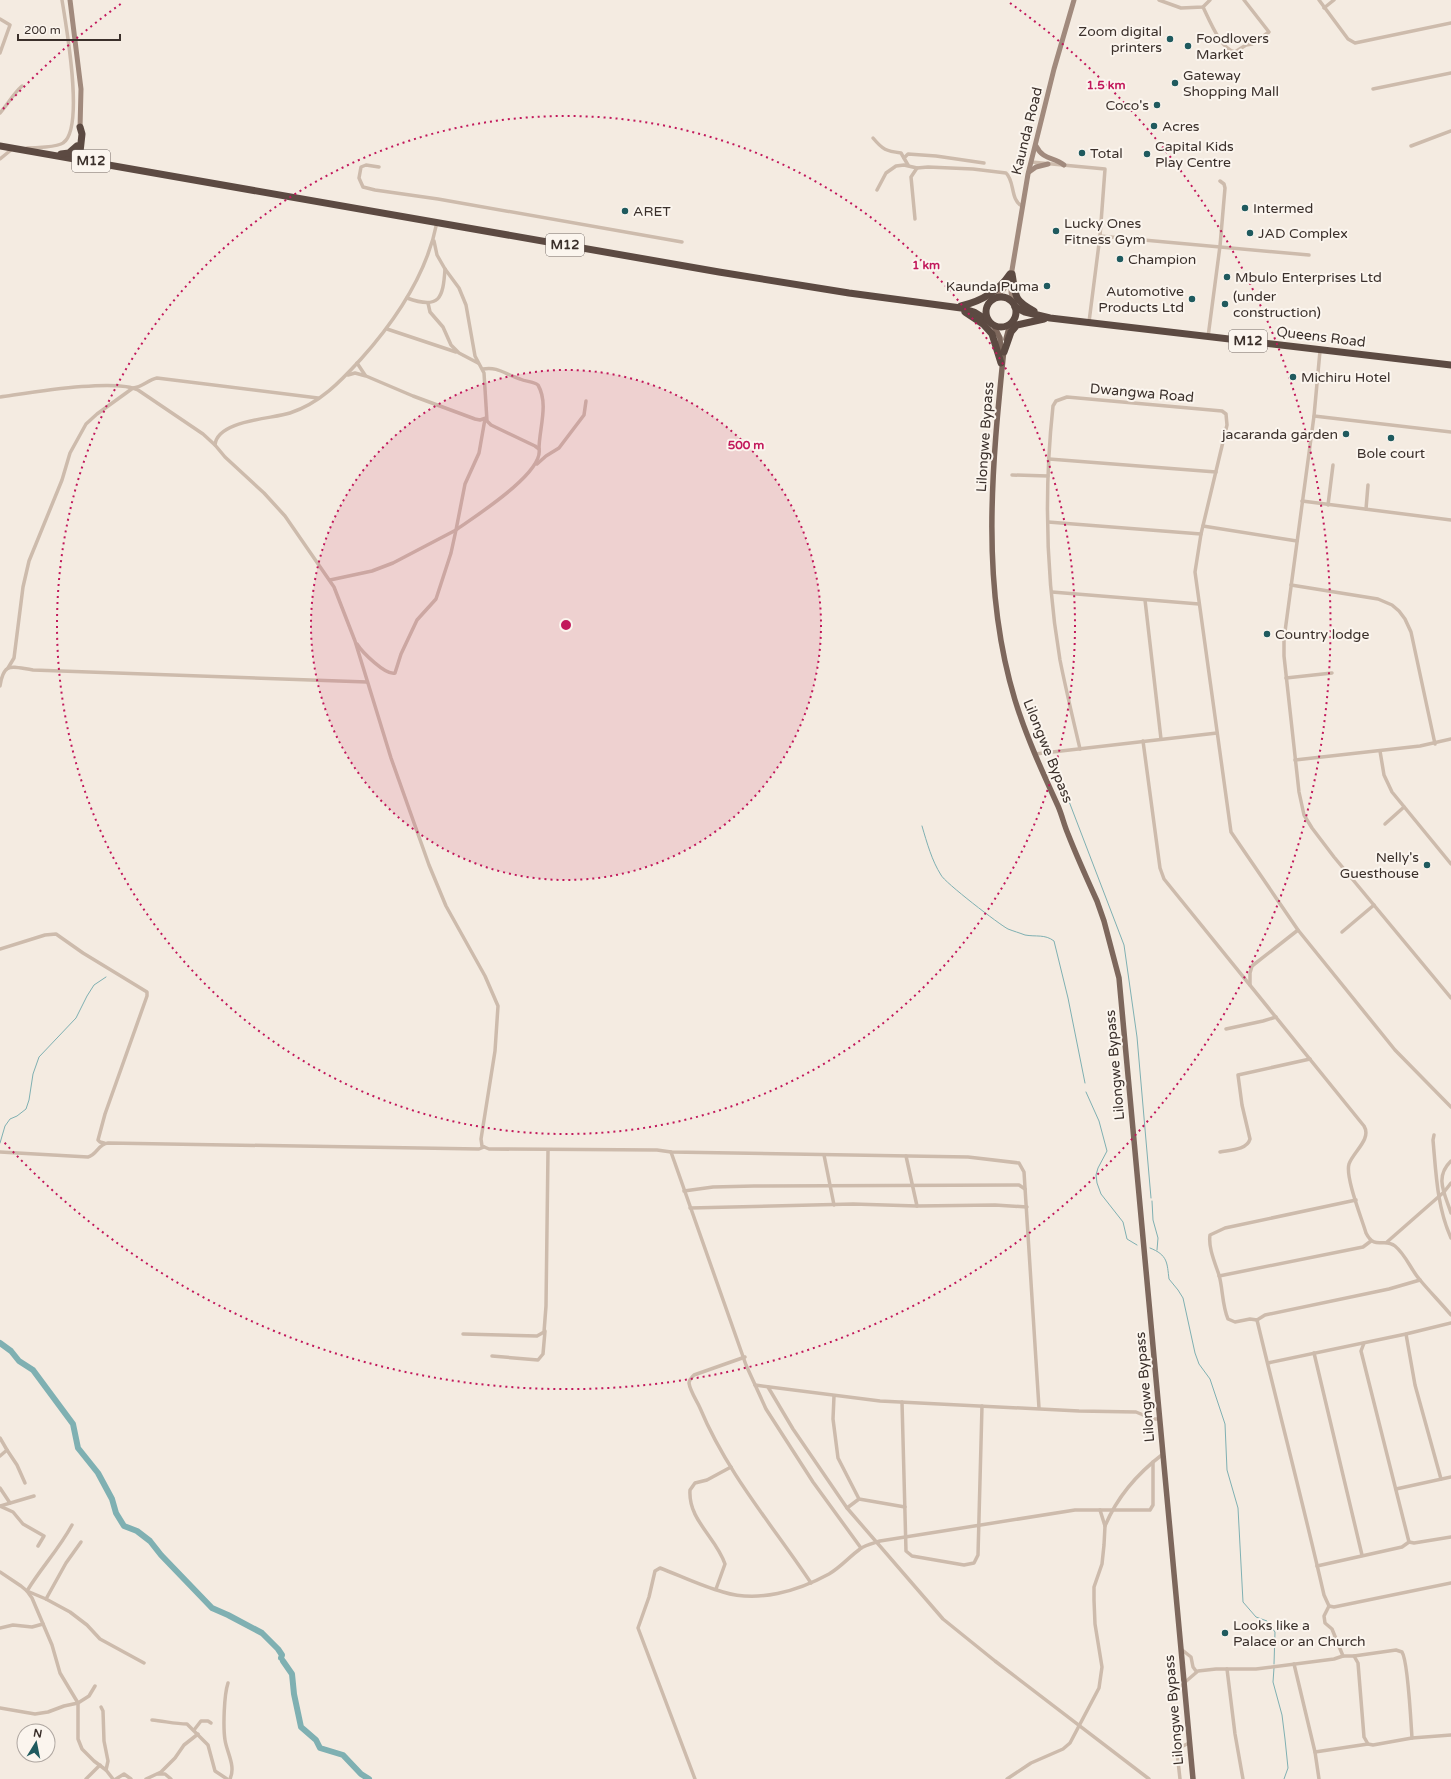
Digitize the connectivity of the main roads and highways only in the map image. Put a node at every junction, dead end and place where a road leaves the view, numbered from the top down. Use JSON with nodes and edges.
{"nodes":[{"id":1,"x":70,"y":0,"type":"edge"},
{"id":2,"x":1074,"y":0,"type":"edge"},
{"id":3,"x":80,"y":127,"type":"junction"},
{"id":4,"x":0,"y":146,"type":"edge"},
{"id":5,"x":77,"y":146,"type":"junction"},
{"id":6,"x":1036,"y":146,"type":"junction"},
{"id":7,"x":38,"y":152,"type":"junction"},
{"id":8,"x":75,"y":160,"type":"junction"},
{"id":9,"x":104,"y":164,"type":"junction"},
{"id":10,"x":1048,"y":164,"type":"road end"},
{"id":11,"x":1064,"y":165,"type":"road end"},
{"id":12,"x":1028,"y":174,"type":"junction"},
{"id":13,"x":181,"y":178,"type":"junction"},
{"id":14,"x":1011,"y":273,"type":"junction"},
{"id":15,"x":993,"y":300,"type":"junction"},
{"id":16,"x":1014,"y":305,"type":"junction"},
{"id":17,"x":961,"y":307,"type":"junction"},
{"id":18,"x":1044,"y":318,"type":"junction"},
{"id":19,"x":987,"y":320,"type":"junction"},
{"id":20,"x":1012,"y":323,"type":"junction"},
{"id":21,"x":994,"y":326,"type":"junction"},
{"id":22,"x":1004,"y":352,"type":"junction"},
{"id":23,"x":1001,"y":365,"type":"junction"},
{"id":24,"x":1451,"y":365,"type":"edge"},
{"id":25,"x":1193,"y":1779,"type":"edge"}],
"edges":[{"from":1,"to":3,"type":"main road"},
{"from":2,"to":6,"type":"main road","name":"Kaunda Road"},
{"from":3,"to":5,"type":"main road"},
{"from":3,"to":9,"type":"highway"},
{"from":4,"to":7,"type":"highway","number":"M12"},
{"from":4,"to":8,"type":"highway","number":"M12"},
{"from":5,"to":7,"type":"highway"},
{"from":5,"to":8,"type":"main road"},
{"from":6,"to":11,"type":"main road"},
{"from":6,"to":12,"type":"main road","name":"Kaunda Road"},
{"from":7,"to":8,"type":"highway","number":"M12"},
{"from":8,"to":9,"type":"highway","number":"M12"},
{"from":8,"to":13,"type":"highway","number":"M12"},
{"from":9,"to":13,"type":"highway","number":"M12"},
{"from":10,"to":12,"type":"main road"},
{"from":12,"to":14,"type":"main road","name":"Kaunda Road"},
{"from":13,"to":17,"type":"highway","number":"M12"},
{"from":14,"to":15,"type":"main road","name":"Kaunda Road"},
{"from":14,"to":16,"type":"main road","name":"Kaunda Road"},
{"from":14,"to":17,"type":"highway"},
{"from":14,"to":18,"type":"highway"},
{"from":15,"to":16,"type":"highway","number":"M12"},
{"from":15,"to":17,"type":"highway","number":"M12"},
{"from":15,"to":19,"type":"highway"},
{"from":16,"to":18,"type":"highway","number":"M12"},
{"from":16,"to":20,"type":"highway"},
{"from":17,"to":19,"type":"highway","number":"M12"},
{"from":17,"to":23,"type":"highway"},
{"from":18,"to":20,"type":"highway","number":"M12"},
{"from":18,"to":22,"type":"highway"},
{"from":18,"to":24,"type":"highway","name":"Queens Road","number":"M12"},
{"from":19,"to":21,"type":"highway","number":"M12"},
{"from":20,"to":21,"type":"highway","number":"M12"},
{"from":20,"to":22,"type":"main road","name":"Lilongwe Bypass"},
{"from":21,"to":23,"type":"main road","name":"Lilongwe Bypass"},
{"from":22,"to":23,"type":"main road","name":"Lilongwe Bypass"},
{"from":23,"to":25,"type":"main road","name":"Lilongwe Bypass"}]}
